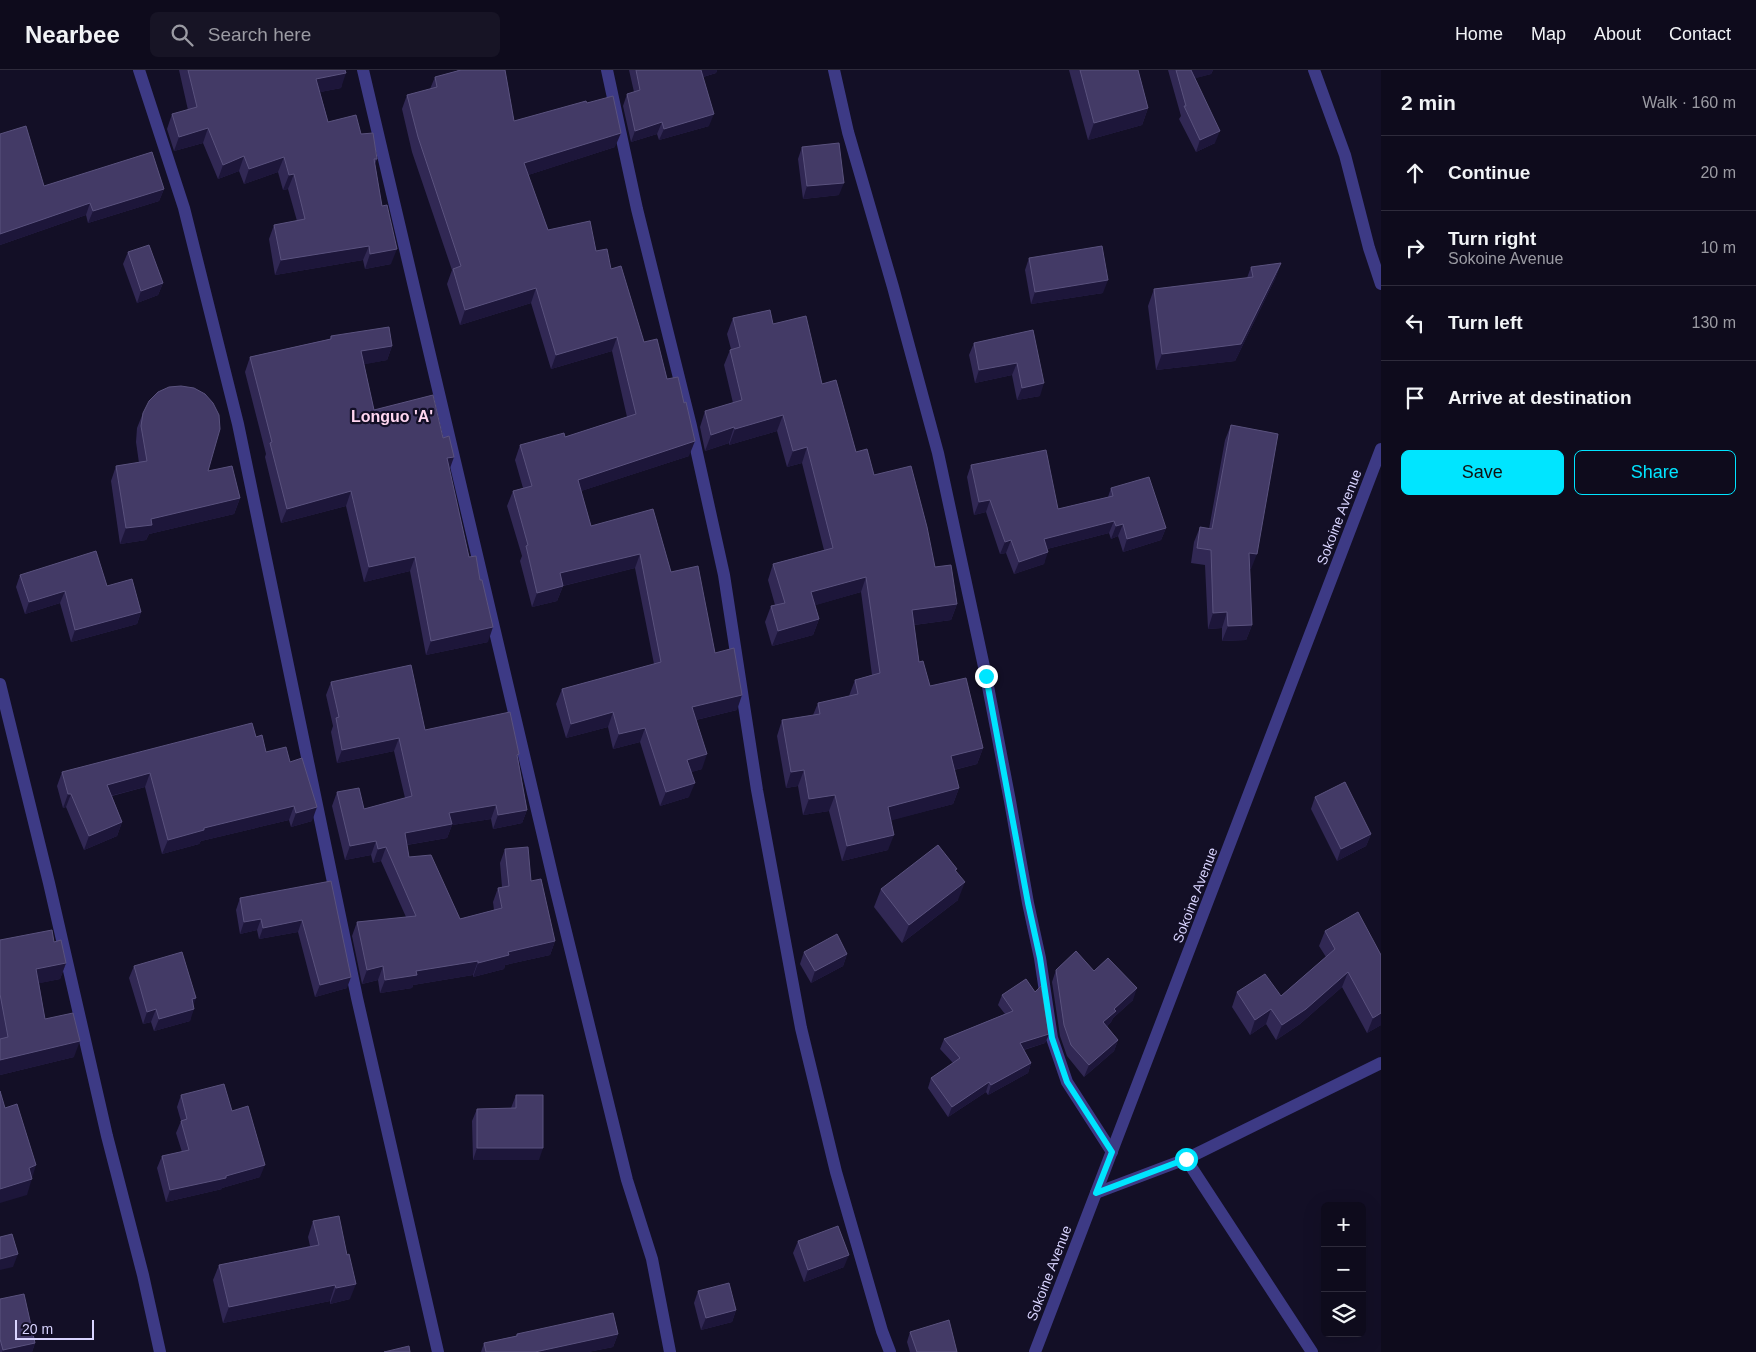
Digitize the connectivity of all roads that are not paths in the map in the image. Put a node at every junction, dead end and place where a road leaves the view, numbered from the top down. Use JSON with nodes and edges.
{"nodes":[{"id":1,"x":140,"y":70,"type":"edge"},
{"id":2,"x":363,"y":70,"type":"edge"},
{"id":3,"x":607,"y":70,"type":"edge"},
{"id":4,"x":834,"y":70,"type":"edge"},
{"id":5,"x":1314,"y":70,"type":"edge"},
{"id":6,"x":1381,"y":284,"type":"edge"},
{"id":7,"x":1381,"y":449,"type":"edge"},
{"id":8,"x":0,"y":684,"type":"edge"},
{"id":9,"x":1381,"y":1063,"type":"edge"},
{"id":10,"x":1112,"y":1152,"type":"junction"},
{"id":11,"x":1186,"y":1159,"type":"junction"},
{"id":12,"x":1096,"y":1193,"type":"junction"},
{"id":13,"x":160,"y":1352,"type":"edge"},
{"id":14,"x":438,"y":1352,"type":"edge"},
{"id":15,"x":670,"y":1352,"type":"edge"},
{"id":16,"x":890,"y":1352,"type":"edge"},
{"id":17,"x":1035,"y":1352,"type":"edge"},
{"id":18,"x":1312,"y":1352,"type":"edge"}],
"edges":[{"from":1,"to":14,"type":"street"},
{"from":2,"to":15,"type":"street"},
{"from":3,"to":16,"type":"street"},
{"from":4,"to":10,"type":"street"},
{"from":5,"to":6,"type":"street"},
{"from":7,"to":10,"type":"street","name":"Sokoine Avenue"},
{"from":8,"to":13,"type":"street"},
{"from":9,"to":11,"type":"street"},
{"from":10,"to":12,"type":"street","name":"Sokoine Avenue"},
{"from":11,"to":12,"type":"street"},
{"from":11,"to":18,"type":"street"},
{"from":12,"to":17,"type":"street","name":"Sokoine Avenue"}]}
